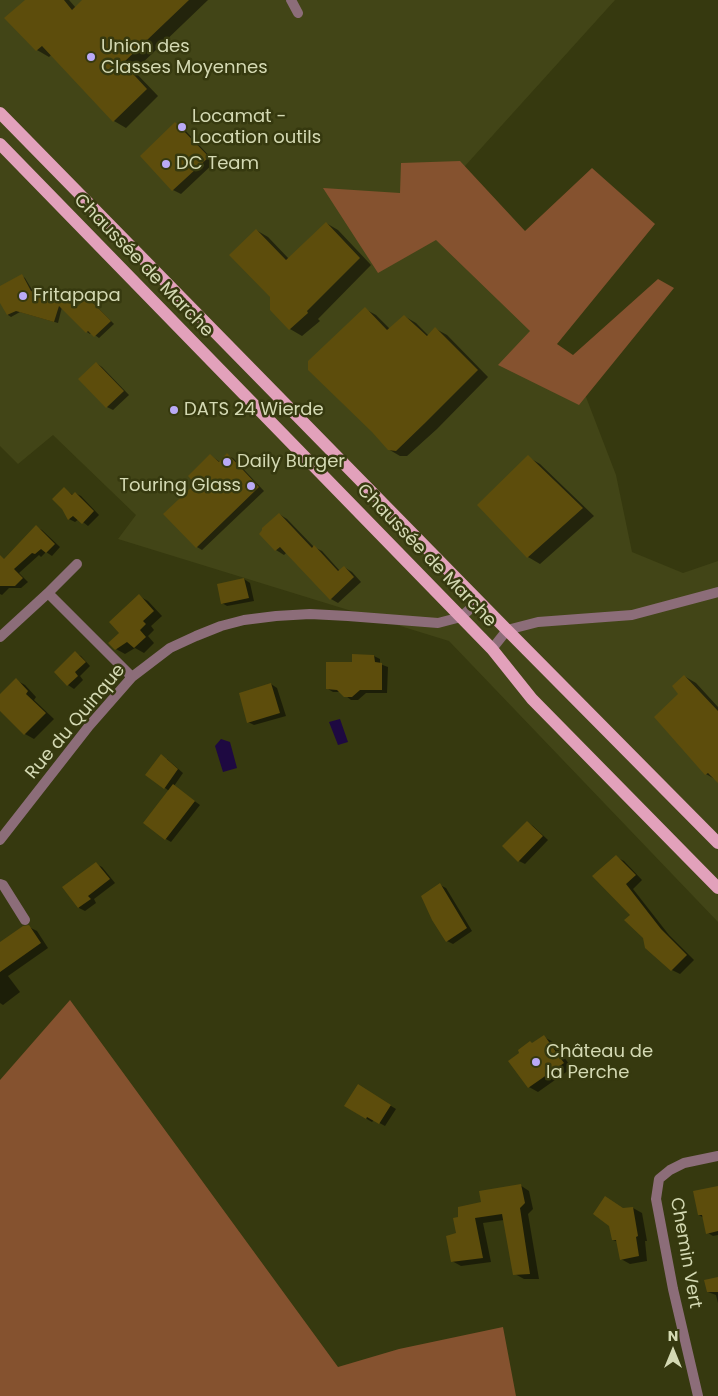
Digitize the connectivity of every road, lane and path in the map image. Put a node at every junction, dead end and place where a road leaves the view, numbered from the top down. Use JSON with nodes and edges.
{"nodes":[{"id":1,"x":292,"y":0,"type":"edge"},
{"id":2,"x":298,"y":13,"type":"dead end"},
{"id":3,"x":0,"y":113,"type":"edge"},
{"id":4,"x":0,"y":144,"type":"edge"},
{"id":5,"x":77,"y":564,"type":"dead end"},
{"id":6,"x":718,"y":592,"type":"edge"},
{"id":7,"x":48,"y":593,"type":"junction"},
{"id":8,"x":479,"y":602,"type":"junction"},
{"id":9,"x":461,"y":617,"type":"junction"},
{"id":10,"x":507,"y":630,"type":"junction"},
{"id":11,"x":0,"y":636,"type":"edge"},
{"id":12,"x":492,"y":649,"type":"junction"},
{"id":13,"x":132,"y":677,"type":"junction"},
{"id":14,"x":0,"y":840,"type":"edge"},
{"id":15,"x":718,"y":843,"type":"edge"},
{"id":16,"x":0,"y":884,"type":"edge"},
{"id":17,"x":718,"y":888,"type":"edge"},
{"id":18,"x":25,"y":920,"type":"dead end"},
{"id":19,"x":718,"y":1156,"type":"edge"},
{"id":20,"x":698,"y":1396,"type":"edge"}],
"edges":[{"from":1,"to":2,"type":"street"},
{"from":3,"to":8,"type":"main road","name":"Chaussée de Marche"},
{"from":4,"to":9,"type":"main road","name":"Chaussée de Marche"},
{"from":5,"to":7,"type":"street"},
{"from":6,"to":10,"type":"street"},
{"from":7,"to":11,"type":"street"},
{"from":7,"to":13,"type":"street"},
{"from":8,"to":9,"type":"street","name":"Rue du Quinque"},
{"from":8,"to":10,"type":"main road","name":"Chaussée de Marche"},
{"from":9,"to":12,"type":"main road","name":"Chaussée de Marche"},
{"from":9,"to":13,"type":"street","name":"Rue du Quinque"},
{"from":10,"to":12,"type":"street"},
{"from":10,"to":15,"type":"main road","name":"Chaussée de Marche"},
{"from":12,"to":17,"type":"main road","name":"Chaussée de Marche"},
{"from":13,"to":14,"type":"street","name":"Rue du Quinque"},
{"from":16,"to":18,"type":"street"},
{"from":19,"to":20,"type":"street","name":"Chemin Vert"}]}
